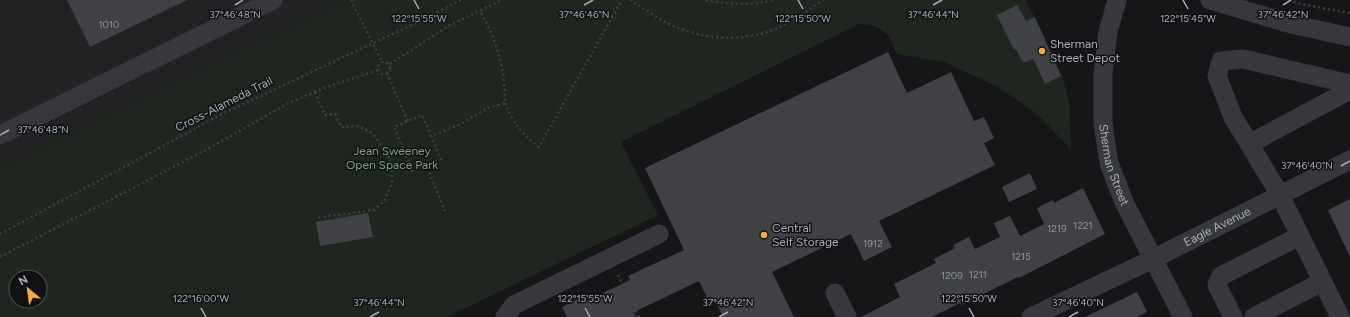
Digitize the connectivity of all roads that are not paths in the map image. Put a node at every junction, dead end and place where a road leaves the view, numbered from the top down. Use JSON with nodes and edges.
{"nodes":[{"id":1,"x":273,"y":0,"type":"edge"},
{"id":2,"x":1117,"y":0,"type":"edge"},
{"id":3,"x":1210,"y":0,"type":"edge"},
{"id":4,"x":1350,"y":37,"type":"edge"},
{"id":5,"x":1350,"y":84,"type":"edge"},
{"id":6,"x":1350,"y":90,"type":"edge"},
{"id":7,"x":0,"y":136,"type":"edge"},
{"id":8,"x":1250,"y":144,"type":"junction"},
{"id":9,"x":1350,"y":160,"type":"edge"},
{"id":10,"x":1280,"y":195,"type":"junction"},
{"id":11,"x":659,"y":234,"type":"dead end"},
{"id":12,"x":1300,"y":236,"type":"junction"},
{"id":13,"x":1153,"y":259,"type":"junction"},
{"id":14,"x":1322,"y":282,"type":"junction"},
{"id":15,"x":835,"y":293,"type":"dead end"},
{"id":16,"x":505,"y":317,"type":"edge"},
{"id":17,"x":847,"y":317,"type":"edge"},
{"id":18,"x":1031,"y":317,"type":"edge"},
{"id":19,"x":1183,"y":317,"type":"edge"},
{"id":20,"x":1233,"y":317,"type":"edge"},
{"id":21,"x":1254,"y":317,"type":"edge"},
{"id":22,"x":1340,"y":317,"type":"edge"}],
"edges":[{"from":1,"to":7,"type":"street"},
{"from":2,"to":13,"type":"street","name":"Sherman Street"},
{"from":3,"to":4,"type":"street"},
{"from":5,"to":8,"type":"street"},
{"from":6,"to":8,"type":"street"},
{"from":8,"to":10,"type":"street"},
{"from":9,"to":10,"type":"street","name":"Eagle Avenue"},
{"from":10,"to":12,"type":"street"},
{"from":10,"to":13,"type":"street","name":"Eagle Avenue"},
{"from":11,"to":16,"type":"street"},
{"from":12,"to":14,"type":"street"},
{"from":12,"to":20,"type":"street"},
{"from":13,"to":18,"type":"street","name":"Eagle Avenue"},
{"from":13,"to":19,"type":"street","name":"Sherman Street"},
{"from":14,"to":21,"type":"street"},
{"from":14,"to":22,"type":"street"},
{"from":15,"to":17,"type":"street"}]}
